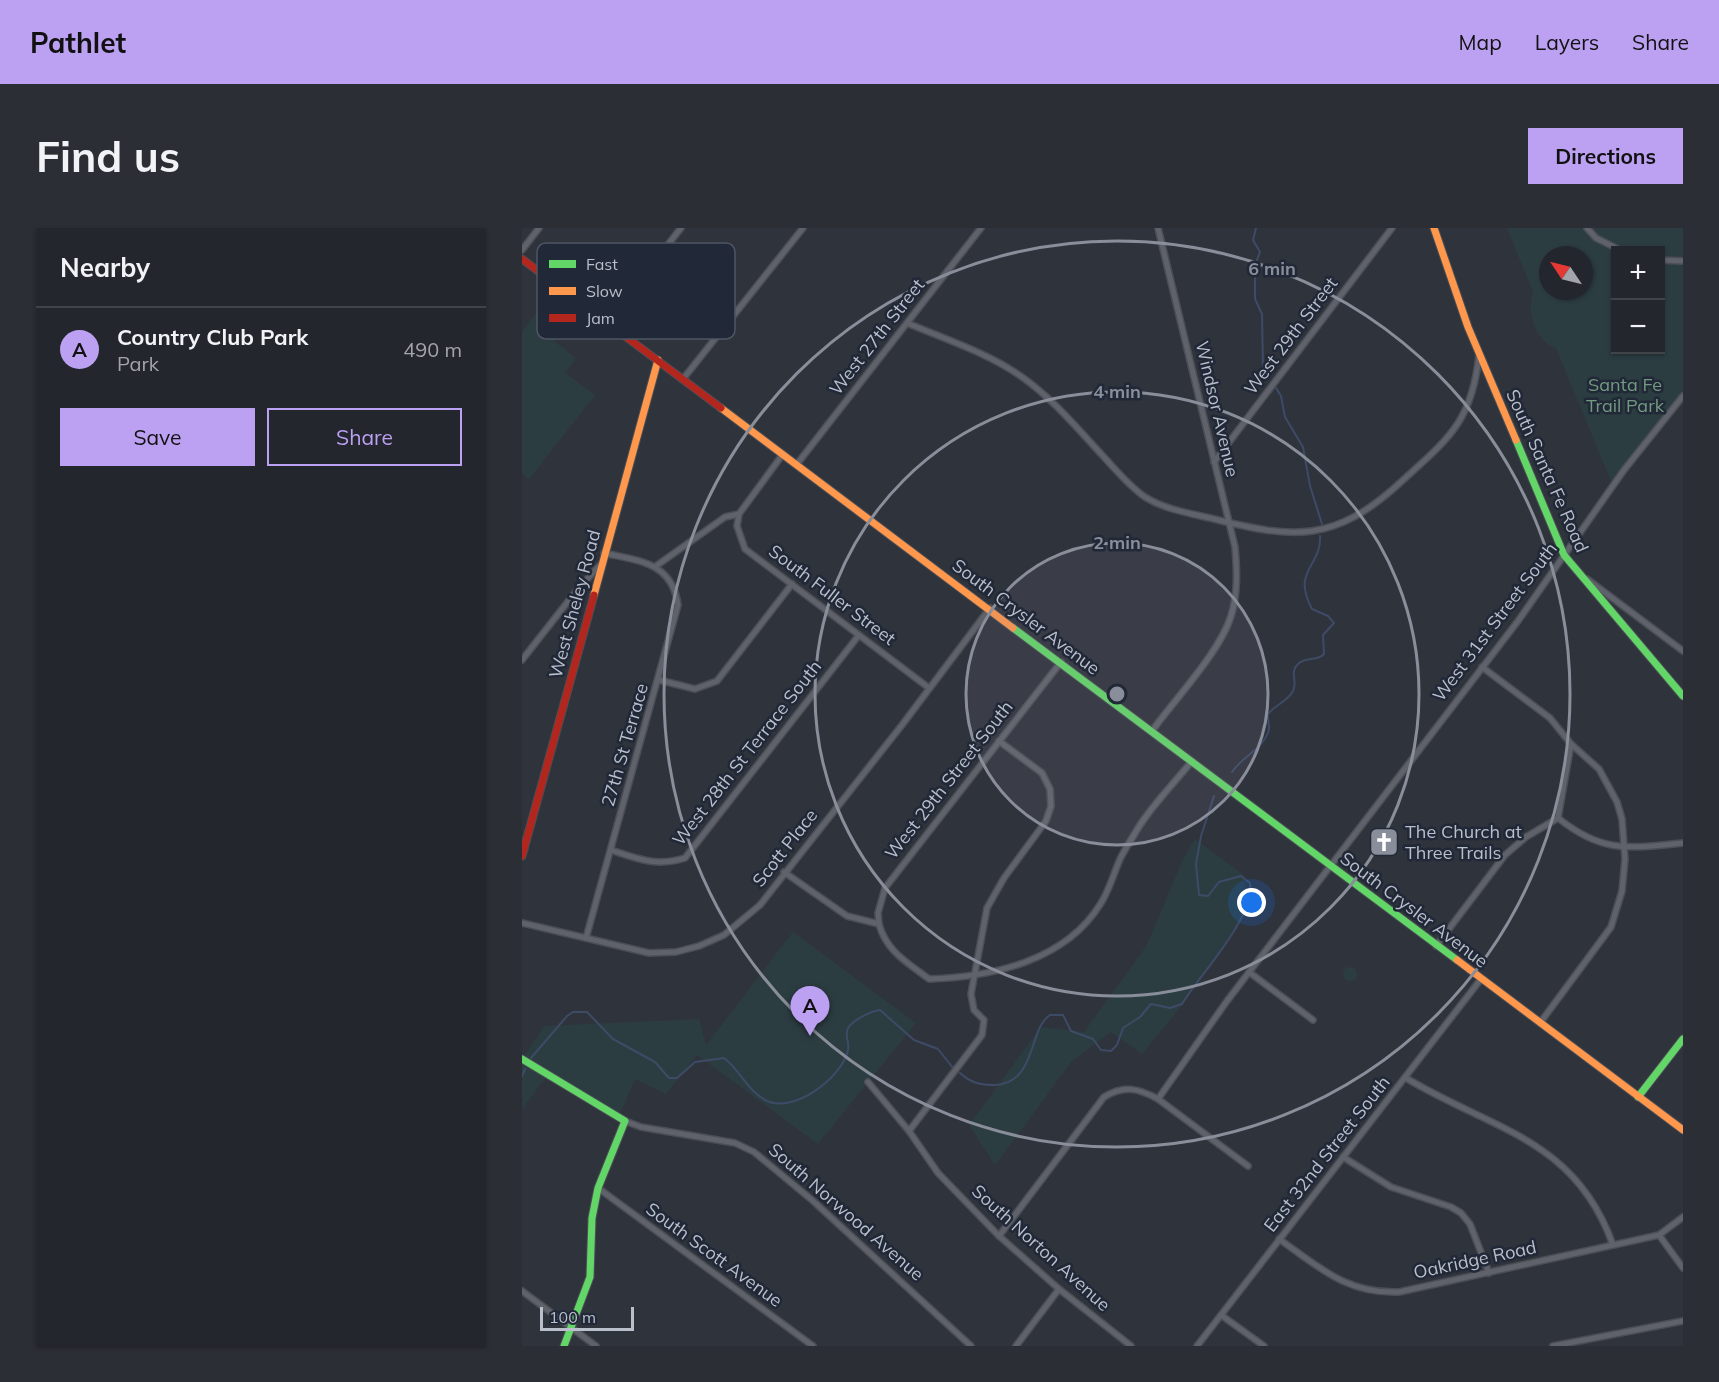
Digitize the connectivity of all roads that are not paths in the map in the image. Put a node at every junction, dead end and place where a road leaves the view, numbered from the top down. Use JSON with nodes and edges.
{"nodes":[{"id":1,"x":539,"y":228,"type":"edge"},
{"id":2,"x":681,"y":228,"type":"edge"},
{"id":3,"x":803,"y":228,"type":"edge"},
{"id":4,"x":981,"y":228,"type":"edge"},
{"id":5,"x":1158,"y":228,"type":"edge"},
{"id":6,"x":1392,"y":228,"type":"edge"},
{"id":7,"x":1434,"y":228,"type":"edge"},
{"id":8,"x":1587,"y":228,"type":"edge"},
{"id":9,"x":669,"y":243,"type":"edge"},
{"id":10,"x":1612,"y":246,"type":"edge"},
{"id":11,"x":522,"y":250,"type":"edge"},
{"id":12,"x":522,"y":259,"type":"edge"},
{"id":13,"x":1665,"y":260,"type":"edge"},
{"id":14,"x":1683,"y":261,"type":"edge"},
{"id":15,"x":537,"y":270,"type":"edge"},
{"id":16,"x":735,"y":314,"type":"edge"},
{"id":17,"x":907,"y":323,"type":"junction"},
{"id":18,"x":630,"y":339,"type":"edge"},
{"id":19,"x":715,"y":339,"type":"edge"},
{"id":20,"x":1479,"y":352,"type":"junction"},
{"id":21,"x":658,"y":360,"type":"junction"},
{"id":22,"x":683,"y":379,"type":"junction"},
{"id":23,"x":1683,"y":396,"type":"edge"},
{"id":24,"x":783,"y":453,"type":"junction"},
{"id":25,"x":1214,"y":462,"type":"junction"},
{"id":26,"x":797,"y":464,"type":"junction"},
{"id":27,"x":739,"y":514,"type":"junction"},
{"id":28,"x":1228,"y":523,"type":"junction"},
{"id":29,"x":604,"y":553,"type":"junction"},
{"id":30,"x":1564,"y":555,"type":"junction"},
{"id":31,"x":602,"y":563,"type":"junction"},
{"id":32,"x":656,"y":566,"type":"junction"},
{"id":33,"x":1583,"y":576,"type":"junction"},
{"id":34,"x":792,"y":584,"type":"junction"},
{"id":35,"x":990,"y":608,"type":"junction"},
{"id":36,"x":859,"y":635,"type":"junction"},
{"id":37,"x":1682,"y":648,"type":"edge"},
{"id":38,"x":522,"y":660,"type":"edge"},
{"id":39,"x":1060,"y":662,"type":"junction"},
{"id":40,"x":1482,"y":668,"type":"junction"},
{"id":41,"x":658,"y":680,"type":"junction"},
{"id":42,"x":930,"y":688,"type":"junction"},
{"id":43,"x":1683,"y":696,"type":"edge"},
{"id":44,"x":1152,"y":731,"type":"junction"},
{"id":45,"x":999,"y":741,"type":"junction"},
{"id":46,"x":1570,"y":744,"type":"junction"},
{"id":47,"x":1192,"y":761,"type":"junction"},
{"id":48,"x":1558,"y":818,"type":"junction"},
{"id":49,"x":1683,"y":843,"type":"edge"},
{"id":50,"x":1623,"y":848,"type":"junction"},
{"id":51,"x":611,"y":850,"type":"junction"},
{"id":52,"x":522,"y":856,"type":"edge"},
{"id":53,"x":1332,"y":867,"type":"junction"},
{"id":54,"x":784,"y":872,"type":"junction"},
{"id":55,"x":522,"y":923,"type":"edge"},
{"id":56,"x":879,"y":924,"type":"junction"},
{"id":57,"x":586,"y":938,"type":"junction"},
{"id":58,"x":1436,"y":945,"type":"junction"},
{"id":59,"x":1249,"y":972,"type":"junction"},
{"id":60,"x":973,"y":974,"type":"junction"},
{"id":61,"x":1481,"y":979,"type":"junction"},
{"id":62,"x":1313,"y":1020,"type":"dead end"},
{"id":63,"x":1540,"y":1023,"type":"junction"},
{"id":64,"x":1683,"y":1039,"type":"edge"},
{"id":65,"x":522,"y":1059,"type":"edge"},
{"id":66,"x":1406,"y":1078,"type":"junction"},
{"id":67,"x":868,"y":1082,"type":"dead end"},
{"id":68,"x":1638,"y":1097,"type":"junction"},
{"id":69,"x":1158,"y":1099,"type":"junction"},
{"id":70,"x":625,"y":1121,"type":"junction"},
{"id":71,"x":1683,"y":1130,"type":"edge"},
{"id":72,"x":909,"y":1131,"type":"junction"},
{"id":73,"x":1343,"y":1157,"type":"junction"},
{"id":74,"x":1248,"y":1166,"type":"dead end"},
{"id":75,"x":598,"y":1188,"type":"junction"},
{"id":76,"x":1683,"y":1217,"type":"edge"},
{"id":77,"x":1659,"y":1235,"type":"junction"},
{"id":78,"x":999,"y":1236,"type":"junction"},
{"id":79,"x":1279,"y":1239,"type":"junction"},
{"id":80,"x":1613,"y":1245,"type":"junction"},
{"id":81,"x":1683,"y":1268,"type":"edge"},
{"id":82,"x":1489,"y":1272,"type":"junction"},
{"id":83,"x":1059,"y":1289,"type":"junction"},
{"id":84,"x":522,"y":1291,"type":"edge"},
{"id":85,"x":1221,"y":1315,"type":"junction"},
{"id":86,"x":1683,"y":1321,"type":"edge"},
{"id":87,"x":572,"y":1328,"type":"junction"},
{"id":88,"x":564,"y":1346,"type":"edge"},
{"id":89,"x":596,"y":1346,"type":"edge"},
{"id":90,"x":813,"y":1346,"type":"edge"},
{"id":91,"x":971,"y":1346,"type":"edge"},
{"id":92,"x":1016,"y":1346,"type":"edge"},
{"id":93,"x":1131,"y":1346,"type":"edge"},
{"id":94,"x":1197,"y":1346,"type":"edge"},
{"id":95,"x":1264,"y":1346,"type":"edge"},
{"id":96,"x":1553,"y":1346,"type":"edge"}],
"edges":[{"from":1,"to":11,"type":"street"},
{"from":2,"to":9,"type":"street"},
{"from":3,"to":16,"type":"street"},
{"from":4,"to":17,"type":"street","name":"West 27th Street"},
{"from":5,"to":25,"type":"street","name":"Windsor Avenue"},
{"from":6,"to":25,"type":"street","name":"West 29th Street"},
{"from":7,"to":20,"type":"street","name":"South Santa Fe Road"},
{"from":8,"to":10,"type":"street"},
{"from":12,"to":15,"type":"street","name":"South Crysler Avenue"},
{"from":13,"to":14,"type":"street"},
{"from":17,"to":26,"type":"street","name":"West 27th Street"},
{"from":17,"to":28,"type":"street"},
{"from":18,"to":21,"type":"street","name":"South Crysler Avenue"},
{"from":19,"to":22,"type":"street"},
{"from":20,"to":28,"type":"street"},
{"from":20,"to":30,"type":"street","name":"South Santa Fe Road"},
{"from":21,"to":22,"type":"street","name":"South Crysler Avenue"},
{"from":21,"to":29,"type":"street","name":"West Sheley Road"},
{"from":22,"to":24,"type":"street","name":"South Crysler Avenue"},
{"from":23,"to":30,"type":"street","name":"West 31st Street South"},
{"from":24,"to":26,"type":"street","name":"South Crysler Avenue"},
{"from":24,"to":27,"type":"street"},
{"from":25,"to":28,"type":"street","name":"Windsor Avenue"},
{"from":26,"to":35,"type":"street","name":"South Crysler Avenue"},
{"from":27,"to":32,"type":"street"},
{"from":27,"to":34,"type":"street","name":"South Fuller Street"},
{"from":28,"to":44,"type":"street","name":"Windsor Avenue"},
{"from":29,"to":31,"type":"street","name":"West Sheley Road"},
{"from":29,"to":32,"type":"street"},
{"from":30,"to":33,"type":"street","name":"South Santa Fe Road"},
{"from":30,"to":40,"type":"street","name":"West 31st Street South"},
{"from":31,"to":38,"type":"street"},
{"from":31,"to":52,"type":"street","name":"West Sheley Road"},
{"from":32,"to":41,"type":"street","name":"27th St Terrace"},
{"from":33,"to":37,"type":"street"},
{"from":33,"to":43,"type":"street","name":"South Santa Fe Road"},
{"from":34,"to":36,"type":"street","name":"South Fuller Street"},
{"from":34,"to":41,"type":"street"},
{"from":35,"to":39,"type":"street","name":"South Crysler Avenue"},
{"from":35,"to":42,"type":"street","name":"Scott Place"},
{"from":36,"to":42,"type":"street","name":"South Fuller Street"},
{"from":36,"to":51,"type":"street","name":"West 28th St Terrace South"},
{"from":39,"to":44,"type":"street","name":"South Crysler Avenue"},
{"from":39,"to":45,"type":"street","name":"West 29th Street South"},
{"from":40,"to":46,"type":"street"},
{"from":40,"to":53,"type":"street","name":"West 31st Street South"},
{"from":41,"to":51,"type":"street","name":"27th St Terrace"},
{"from":42,"to":54,"type":"street","name":"Scott Place"},
{"from":44,"to":47,"type":"street","name":"South Crysler Avenue"},
{"from":45,"to":56,"type":"street","name":"West 29th Street South"},
{"from":45,"to":60,"type":"street"},
{"from":46,"to":48,"type":"street"},
{"from":46,"to":50,"type":"street"},
{"from":47,"to":53,"type":"street","name":"South Crysler Avenue"},
{"from":47,"to":60,"type":"street"},
{"from":48,"to":50,"type":"street"},
{"from":48,"to":58,"type":"street"},
{"from":49,"to":50,"type":"street"},
{"from":50,"to":63,"type":"street"},
{"from":51,"to":57,"type":"street","name":"27th St Terrace"},
{"from":53,"to":58,"type":"street","name":"South Crysler Avenue"},
{"from":53,"to":59,"type":"street","name":"West 31st Street South"},
{"from":54,"to":56,"type":"street"},
{"from":54,"to":57,"type":"street","name":"Scott Place"},
{"from":55,"to":57,"type":"street","name":"Scott Place"},
{"from":56,"to":60,"type":"street"},
{"from":58,"to":61,"type":"street","name":"South Crysler Avenue"},
{"from":59,"to":62,"type":"street"},
{"from":59,"to":69,"type":"street","name":"West 31st Street South"},
{"from":60,"to":72,"type":"street"},
{"from":61,"to":63,"type":"street","name":"South Crysler Avenue"},
{"from":61,"to":66,"type":"street","name":"East 32nd Street South"},
{"from":63,"to":68,"type":"street","name":"South Crysler Avenue"},
{"from":64,"to":68,"type":"street"},
{"from":65,"to":70,"type":"street","name":"South Norwood Avenue"},
{"from":66,"to":73,"type":"street","name":"East 32nd Street South"},
{"from":66,"to":80,"type":"street"},
{"from":67,"to":72,"type":"street","name":"South Norton Avenue"},
{"from":68,"to":71,"type":"street","name":"South Crysler Avenue"},
{"from":69,"to":74,"type":"street"},
{"from":69,"to":78,"type":"street"},
{"from":70,"to":75,"type":"street"},
{"from":70,"to":91,"type":"street","name":"South Norwood Avenue"},
{"from":72,"to":78,"type":"street","name":"South Norton Avenue"},
{"from":73,"to":79,"type":"street","name":"East 32nd Street South"},
{"from":73,"to":82,"type":"street"},
{"from":75,"to":87,"type":"street"},
{"from":75,"to":90,"type":"street","name":"South Scott Avenue"},
{"from":76,"to":77,"type":"street","name":"Oakridge Road"},
{"from":77,"to":80,"type":"street","name":"Oakridge Road"},
{"from":77,"to":81,"type":"street"},
{"from":78,"to":83,"type":"street","name":"South Norton Avenue"},
{"from":79,"to":82,"type":"street","name":"Oakridge Road"},
{"from":79,"to":85,"type":"street","name":"East 32nd Street South"},
{"from":80,"to":82,"type":"street","name":"Oakridge Road"},
{"from":83,"to":92,"type":"street"},
{"from":83,"to":93,"type":"street","name":"South Norton Avenue"},
{"from":84,"to":87,"type":"street"},
{"from":85,"to":94,"type":"street","name":"East 32nd Street South"},
{"from":85,"to":95,"type":"street"},
{"from":86,"to":96,"type":"street"},
{"from":87,"to":88,"type":"street"},
{"from":87,"to":89,"type":"street"}]}
